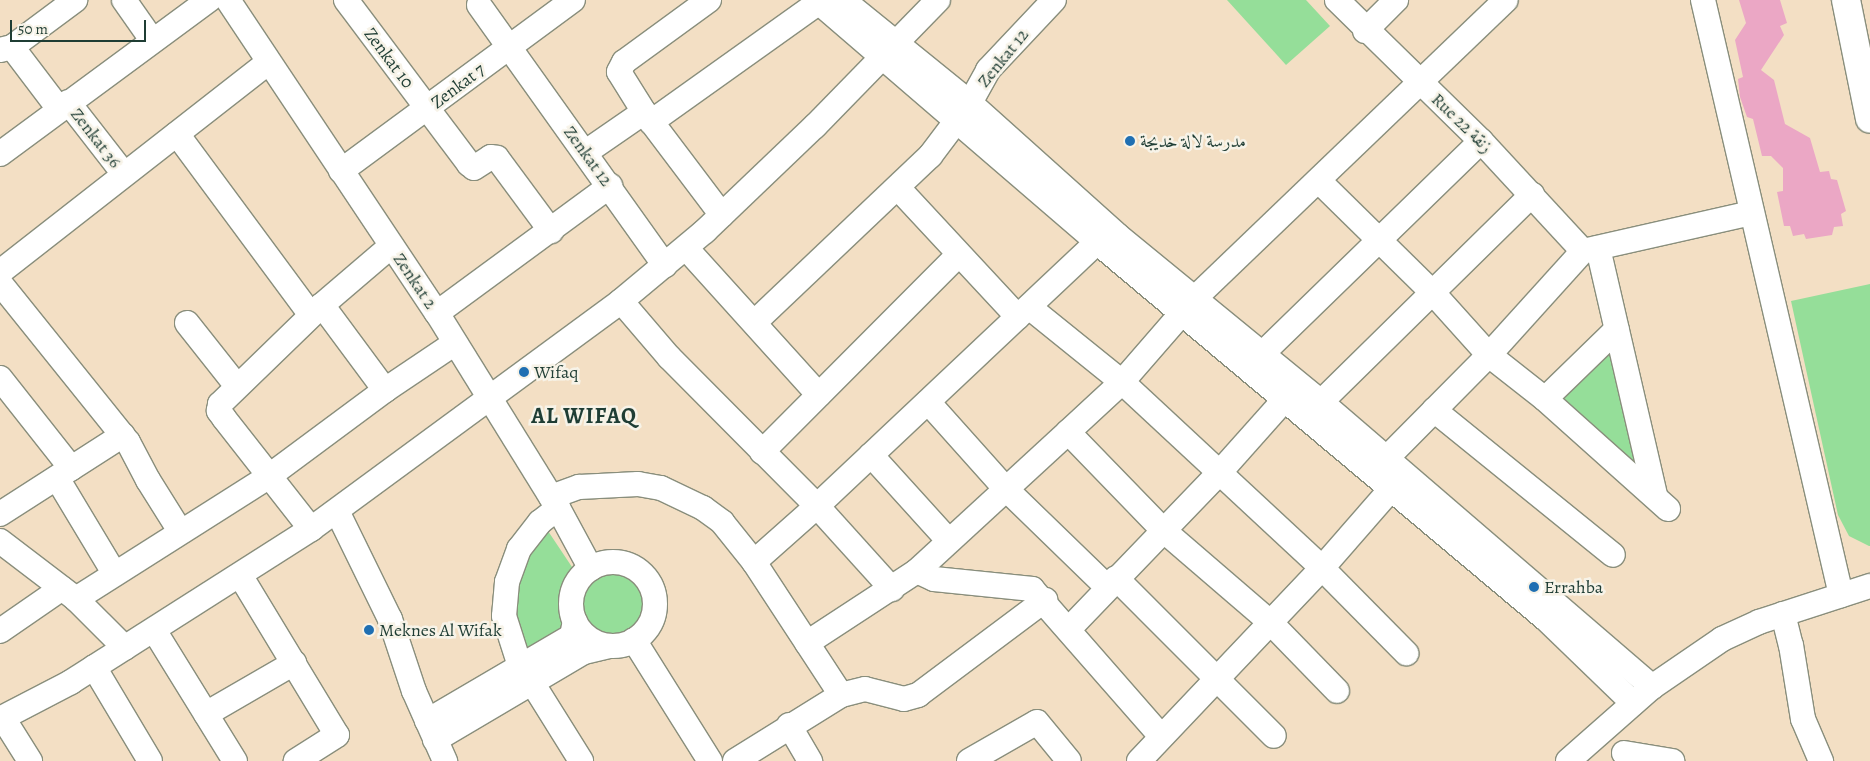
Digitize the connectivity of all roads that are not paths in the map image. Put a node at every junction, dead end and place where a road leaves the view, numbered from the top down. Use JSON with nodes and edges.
{"nodes":[{"id":1,"x":75,"y":0,"type":"edge"},
{"id":2,"x":124,"y":0,"type":"edge"},
{"id":3,"x":209,"y":0,"type":"edge"},
{"id":4,"x":228,"y":0,"type":"edge"},
{"id":5,"x":346,"y":0,"type":"edge"},
{"id":6,"x":573,"y":0,"type":"edge"},
{"id":7,"x":709,"y":0,"type":"edge"},
{"id":8,"x":843,"y":0,"type":"edge"},
{"id":9,"x":938,"y":0,"type":"edge"},
{"id":10,"x":1054,"y":0,"type":"edge"},
{"id":11,"x":1336,"y":0,"type":"edge"},
{"id":12,"x":1396,"y":0,"type":"edge"},
{"id":13,"x":1506,"y":0,"type":"edge"},
{"id":14,"x":1846,"y":0,"type":"edge"},
{"id":15,"x":817,"y":1,"type":"edge"},
{"id":16,"x":1703,"y":1,"type":"edge"},
{"id":17,"x":478,"y":5,"type":"dead end"},
{"id":18,"x":1365,"y":31,"type":"junction"},
{"id":19,"x":152,"y":40,"type":"junction"},
{"id":20,"x":510,"y":46,"type":"junction"},
{"id":21,"x":6,"y":49,"type":"edge"},
{"id":22,"x":890,"y":51,"type":"junction"},
{"id":23,"x":269,"y":62,"type":"junction"},
{"id":24,"x":1421,"y":84,"type":"junction"},
{"id":25,"x":63,"y":106,"type":"junction"},
{"id":26,"x":428,"y":110,"type":"junction"},
{"id":27,"x":964,"y":111,"type":"junction"},
{"id":28,"x":648,"y":117,"type":"junction"},
{"id":29,"x":1870,"y":119,"type":"edge"},
{"id":30,"x":177,"y":134,"type":"junction"},
{"id":31,"x":1481,"y":141,"type":"junction"},
{"id":32,"x":586,"y":152,"type":"junction"},
{"id":33,"x":0,"y":154,"type":"edge"},
{"id":34,"x":342,"y":171,"type":"junction"},
{"id":35,"x":124,"y":174,"type":"junction"},
{"id":36,"x":1319,"y":181,"type":"junction"},
{"id":37,"x":610,"y":186,"type":"junction"},
{"id":38,"x":898,"y":188,"type":"junction"},
{"id":39,"x":1532,"y":195,"type":"junction"},
{"id":40,"x":1752,"y":213,"type":"junction"},
{"id":41,"x":722,"y":215,"type":"junction"},
{"id":42,"x":551,"y":231,"type":"junction"},
{"id":43,"x":1379,"y":241,"type":"junction"},
{"id":44,"x":1097,"y":242,"type":"junction"},
{"id":45,"x":391,"y":246,"type":"junction"},
{"id":46,"x":686,"y":248,"type":"junction"},
{"id":47,"x":1590,"y":249,"type":"junction"},
{"id":48,"x":958,"y":255,"type":"junction"},
{"id":49,"x":665,"y":266,"type":"junction"},
{"id":50,"x":0,"y":272,"type":"edge"},
{"id":51,"x":0,"y":283,"type":"edge"},
{"id":52,"x":1434,"y":294,"type":"junction"},
{"id":53,"x":621,"y":301,"type":"junction"},
{"id":54,"x":1189,"y":305,"type":"junction"},
{"id":55,"x":317,"y":310,"type":"junction"},
{"id":56,"x":437,"y":312,"type":"junction"},
{"id":57,"x":1023,"y":312,"type":"junction"},
{"id":58,"x":756,"y":321,"type":"junction"},
{"id":59,"x":187,"y":322,"type":"dead end"},
{"id":60,"x":1617,"y":329,"type":"junction"},
{"id":61,"x":455,"y":342,"type":"junction"},
{"id":62,"x":1263,"y":353,"type":"junction"},
{"id":63,"x":1489,"y":355,"type":"junction"},
{"id":64,"x":0,"y":378,"type":"edge"},
{"id":65,"x":1122,"y":382,"type":"junction"},
{"id":66,"x":237,"y":386,"type":"junction"},
{"id":67,"x":385,"y":390,"type":"junction"},
{"id":68,"x":820,"y":395,"type":"junction"},
{"id":69,"x":489,"y":398,"type":"junction"},
{"id":70,"x":1286,"y":398,"type":"junction"},
{"id":71,"x":1545,"y":398,"type":"junction"},
{"id":72,"x":928,"y":402,"type":"junction"},
{"id":73,"x":1321,"y":402,"type":"junction"},
{"id":74,"x":1434,"y":410,"type":"junction"},
{"id":75,"x":1068,"y":432,"type":"junction"},
{"id":76,"x":123,"y":435,"type":"junction"},
{"id":77,"x":762,"y":452,"type":"junction"},
{"id":78,"x":871,"y":455,"type":"junction"},
{"id":79,"x":1378,"y":466,"type":"junction"},
{"id":80,"x":1220,"y":472,"type":"junction"},
{"id":81,"x":64,"y":473,"type":"junction"},
{"id":82,"x":268,"y":477,"type":"junction"},
{"id":83,"x":1005,"y":488,"type":"junction"},
{"id":84,"x":1390,"y":490,"type":"junction"},
{"id":85,"x":554,"y":503,"type":"junction"},
{"id":86,"x":817,"y":506,"type":"junction"},
{"id":87,"x":337,"y":511,"type":"junction"},
{"id":88,"x":0,"y":514,"type":"edge"},
{"id":89,"x":310,"y":529,"type":"junction"},
{"id":90,"x":1163,"y":530,"type":"junction"},
{"id":91,"x":180,"y":531,"type":"junction"},
{"id":92,"x":948,"y":540,"type":"junction"},
{"id":93,"x":0,"y":541,"type":"edge"},
{"id":94,"x":1613,"y":554,"type":"dead end"},
{"id":95,"x":754,"y":562,"type":"junction"},
{"id":96,"x":1322,"y":568,"type":"junction"},
{"id":97,"x":591,"y":569,"type":"junction"},
{"id":98,"x":916,"y":572,"type":"junction"},
{"id":99,"x":114,"y":573,"type":"junction"},
{"id":100,"x":240,"y":575,"type":"junction"},
{"id":101,"x":1112,"y":582,"type":"junction"},
{"id":102,"x":1870,"y":586,"type":"edge"},
{"id":103,"x":892,"y":589,"type":"junction"},
{"id":104,"x":69,"y":593,"type":"junction"},
{"id":105,"x":1840,"y":595,"type":"junction"},
{"id":106,"x":1045,"y":600,"type":"junction"},
{"id":107,"x":1783,"y":614,"type":"junction"},
{"id":108,"x":575,"y":621,"type":"junction"},
{"id":109,"x":1270,"y":622,"type":"junction"},
{"id":110,"x":1069,"y":629,"type":"junction"},
{"id":111,"x":154,"y":630,"type":"junction"},
{"id":112,"x":0,"y":631,"type":"edge"},
{"id":113,"x":634,"y":640,"type":"junction"},
{"id":114,"x":808,"y":643,"type":"junction"},
{"id":115,"x":610,"y":646,"type":"junction"},
{"id":116,"x":124,"y":648,"type":"junction"},
{"id":117,"x":1406,"y":653,"type":"dead end"},
{"id":118,"x":294,"y":663,"type":"junction"},
{"id":119,"x":94,"y":667,"type":"junction"},
{"id":120,"x":527,"y":674,"type":"junction"},
{"id":121,"x":1217,"y":677,"type":"junction"},
{"id":122,"x":1652,"y":687,"type":"junction"},
{"id":123,"x":1338,"y":691,"type":"dead end"},
{"id":124,"x":841,"y":695,"type":"junction"},
{"id":125,"x":1626,"y":710,"type":"junction"},
{"id":126,"x":206,"y":714,"type":"junction"},
{"id":127,"x":2,"y":718,"type":"edge"},
{"id":128,"x":789,"y":725,"type":"junction"},
{"id":129,"x":1160,"y":735,"type":"junction"},
{"id":130,"x":1274,"y":736,"type":"dead end"},
{"id":131,"x":436,"y":741,"type":"edge"},
{"id":132,"x":1624,"y":757,"type":"edge"},
{"id":133,"x":30,"y":761,"type":"edge"},
{"id":134,"x":150,"y":761,"type":"edge"},
{"id":135,"x":235,"y":761,"type":"edge"},
{"id":136,"x":296,"y":761,"type":"edge"},
{"id":137,"x":581,"y":761,"type":"edge"},
{"id":138,"x":710,"y":761,"type":"edge"},
{"id":139,"x":735,"y":761,"type":"edge"},
{"id":140,"x":810,"y":761,"type":"edge"},
{"id":141,"x":969,"y":761,"type":"edge"},
{"id":142,"x":1069,"y":761,"type":"edge"},
{"id":143,"x":1139,"y":761,"type":"edge"},
{"id":144,"x":1568,"y":761,"type":"edge"},
{"id":145,"x":1672,"y":761,"type":"edge"},
{"id":146,"x":1821,"y":761,"type":"edge"}],
"edges":[{"from":1,"to":21,"type":"street"},
{"from":2,"to":19,"type":"street"},
{"from":3,"to":19,"type":"street"},
{"from":4,"to":23,"type":"street","name":"Zenkat 2"},
{"from":5,"to":26,"type":"street","name":"Zenkat 10"},
{"from":6,"to":20,"type":"street","name":"Zenkat 7"},
{"from":7,"to":28,"type":"street"},
{"from":8,"to":22,"type":"street"},
{"from":9,"to":22,"type":"street"},
{"from":10,"to":27,"type":"street","name":"Zenkat 12"},
{"from":11,"to":18,"type":"street","name":"Rue 22 زنقة"},
{"from":12,"to":18,"type":"street"},
{"from":13,"to":24,"type":"street"},
{"from":14,"to":29,"type":"main road"},
{"from":15,"to":22,"type":"street"},
{"from":15,"to":28,"type":"street"},
{"from":16,"to":40,"type":"street"},
{"from":17,"to":20,"type":"street","name":"Zenkat 12"},
{"from":18,"to":24,"type":"street","name":"Rue 22 زنقة"},
{"from":19,"to":25,"type":"street"},
{"from":20,"to":26,"type":"street","name":"Zenkat 7"},
{"from":20,"to":32,"type":"street","name":"Zenkat 12"},
{"from":21,"to":25,"type":"street","name":"Zenkat 36"},
{"from":22,"to":27,"type":"street"},
{"from":22,"to":41,"type":"street"},
{"from":23,"to":30,"type":"street"},
{"from":23,"to":34,"type":"street","name":"Zenkat 2"},
{"from":24,"to":31,"type":"street","name":"Rue 22 زنقة"},
{"from":24,"to":36,"type":"street"},
{"from":25,"to":33,"type":"street"},
{"from":25,"to":35,"type":"street","name":"Zenkat 36"},
{"from":26,"to":34,"type":"street","name":"Zenkat 7"},
{"from":26,"to":42,"type":"street","name":"Zenkat 10"},
{"from":27,"to":38,"type":"street","name":"Zenkat 12"},
{"from":27,"to":44,"type":"street"},
{"from":27,"to":54,"type":"street"},
{"from":28,"to":32,"type":"street"},
{"from":28,"to":41,"type":"street"},
{"from":30,"to":35,"type":"street"},
{"from":30,"to":55,"type":"street"},
{"from":31,"to":39,"type":"street","name":"Rue 22 زنقة"},
{"from":31,"to":43,"type":"street"},
{"from":32,"to":37,"type":"street","name":"Zenkat 12"},
{"from":34,"to":45,"type":"street","name":"Zenkat 2"},
{"from":35,"to":50,"type":"street"},
{"from":36,"to":43,"type":"street"},
{"from":36,"to":54,"type":"street"},
{"from":37,"to":42,"type":"street"},
{"from":37,"to":49,"type":"street","name":"Zenkat 12"},
{"from":38,"to":48,"type":"street"},
{"from":38,"to":58,"type":"street","name":"Zenkat 12"},
{"from":39,"to":47,"type":"street","name":"Rue 22 زنقة"},
{"from":39,"to":52,"type":"street"},
{"from":40,"to":47,"type":"street"},
{"from":40,"to":105,"type":"street"},
{"from":41,"to":46,"type":"street"},
{"from":42,"to":56,"type":"street"},
{"from":43,"to":52,"type":"street"},
{"from":43,"to":62,"type":"street"},
{"from":44,"to":54,"type":"street"},
{"from":44,"to":57,"type":"street"},
{"from":45,"to":55,"type":"street"},
{"from":45,"to":56,"type":"street","name":"Zenkat 2"},
{"from":46,"to":49,"type":"street"},
{"from":46,"to":58,"type":"street"},
{"from":47,"to":60,"type":"street"},
{"from":47,"to":63,"type":"street"},
{"from":48,"to":57,"type":"street"},
{"from":48,"to":68,"type":"street"},
{"from":49,"to":53,"type":"street"},
{"from":51,"to":76,"type":"street"},
{"from":52,"to":63,"type":"street"},
{"from":52,"to":73,"type":"street"},
{"from":53,"to":69,"type":"street"},
{"from":53,"to":77,"type":"street"},
{"from":54,"to":62,"type":"street"},
{"from":54,"to":65,"type":"street"},
{"from":54,"to":70,"type":"street"},
{"from":55,"to":66,"type":"street"},
{"from":55,"to":67,"type":"street"},
{"from":56,"to":61,"type":"street","name":"Zenkat 2"},
{"from":57,"to":65,"type":"street"},
{"from":57,"to":72,"type":"street"},
{"from":58,"to":68,"type":"street"},
{"from":59,"to":66,"type":"street"},
{"from":60,"to":71,"type":"street"},
{"from":60,"to":71,"type":"street"},
{"from":61,"to":67,"type":"street"},
{"from":61,"to":69,"type":"street","name":"Zenkat 2"},
{"from":62,"to":73,"type":"street"},
{"from":63,"to":71,"type":"street"},
{"from":63,"to":74,"type":"street"},
{"from":64,"to":81,"type":"street"},
{"from":65,"to":75,"type":"street"},
{"from":65,"to":80,"type":"street"},
{"from":66,"to":82,"type":"street"},
{"from":67,"to":82,"type":"street"},
{"from":68,"to":77,"type":"street"},
{"from":69,"to":85,"type":"street","name":"Zenkat 2"},
{"from":69,"to":87,"type":"street"},
{"from":70,"to":79,"type":"street"},
{"from":70,"to":80,"type":"street"},
{"from":72,"to":78,"type":"street"},
{"from":72,"to":83,"type":"street"},
{"from":73,"to":79,"type":"street"},
{"from":74,"to":79,"type":"street"},
{"from":74,"to":94,"type":"street"},
{"from":75,"to":83,"type":"street"},
{"from":75,"to":90,"type":"street"},
{"from":76,"to":81,"type":"street"},
{"from":76,"to":91,"type":"street"},
{"from":77,"to":86,"type":"street"},
{"from":78,"to":86,"type":"street"},
{"from":78,"to":92,"type":"street"},
{"from":79,"to":84,"type":"street"},
{"from":79,"to":122,"type":"street"},
{"from":80,"to":90,"type":"street"},
{"from":80,"to":96,"type":"street"},
{"from":81,"to":88,"type":"street"},
{"from":81,"to":99,"type":"street"},
{"from":82,"to":89,"type":"street"},
{"from":82,"to":91,"type":"street"},
{"from":83,"to":92,"type":"street"},
{"from":83,"to":101,"type":"street"},
{"from":84,"to":96,"type":"street"},
{"from":84,"to":125,"type":"street"},
{"from":85,"to":95,"type":"street"},
{"from":85,"to":97,"type":"street","name":"Zenkat 2"},
{"from":85,"to":120,"type":"street"},
{"from":86,"to":95,"type":"street"},
{"from":86,"to":103,"type":"street"},
{"from":87,"to":89,"type":"street"},
{"from":87,"to":131,"type":"street"},
{"from":89,"to":100,"type":"street"},
{"from":90,"to":101,"type":"street"},
{"from":90,"to":109,"type":"street"},
{"from":91,"to":99,"type":"street"},
{"from":92,"to":98,"type":"street"},
{"from":93,"to":104,"type":"street"},
{"from":95,"to":114,"type":"street"},
{"from":96,"to":109,"type":"street"},
{"from":96,"to":117,"type":"street"},
{"from":97,"to":108,"type":"street"},
{"from":97,"to":113,"type":"street"},
{"from":98,"to":103,"type":"street"},
{"from":98,"to":106,"type":"street"},
{"from":99,"to":104,"type":"street"},
{"from":100,"to":111,"type":"street"},
{"from":100,"to":118,"type":"street"},
{"from":101,"to":110,"type":"street"},
{"from":101,"to":121,"type":"street"},
{"from":102,"to":105,"type":"street"},
{"from":103,"to":114,"type":"street"},
{"from":104,"to":112,"type":"street"},
{"from":104,"to":116,"type":"street"},
{"from":105,"to":107,"type":"street"},
{"from":106,"to":110,"type":"street"},
{"from":106,"to":124,"type":"street"},
{"from":107,"to":122,"type":"street"},
{"from":107,"to":146,"type":"street"},
{"from":108,"to":115,"type":"street"},
{"from":108,"to":120,"type":"street"},
{"from":109,"to":121,"type":"street"},
{"from":109,"to":123,"type":"street"},
{"from":110,"to":129,"type":"street"},
{"from":111,"to":116,"type":"street"},
{"from":111,"to":126,"type":"street"},
{"from":113,"to":115,"type":"street"},
{"from":113,"to":138,"type":"street"},
{"from":114,"to":124,"type":"street"},
{"from":115,"to":120,"type":"street"},
{"from":116,"to":119,"type":"street"},
{"from":118,"to":126,"type":"street"},
{"from":118,"to":136,"type":"street"},
{"from":119,"to":127,"type":"street"},
{"from":119,"to":134,"type":"street"},
{"from":120,"to":131,"type":"street"},
{"from":120,"to":137,"type":"street"},
{"from":121,"to":129,"type":"street"},
{"from":121,"to":130,"type":"street"},
{"from":122,"to":125,"type":"street"},
{"from":124,"to":128,"type":"street"},
{"from":125,"to":132,"type":"street"},
{"from":125,"to":144,"type":"street"},
{"from":126,"to":135,"type":"street"},
{"from":127,"to":133,"type":"street"},
{"from":128,"to":139,"type":"street"},
{"from":128,"to":140,"type":"street"},
{"from":129,"to":143,"type":"street"},
{"from":132,"to":145,"type":"street"},
{"from":141,"to":142,"type":"street"}]}
